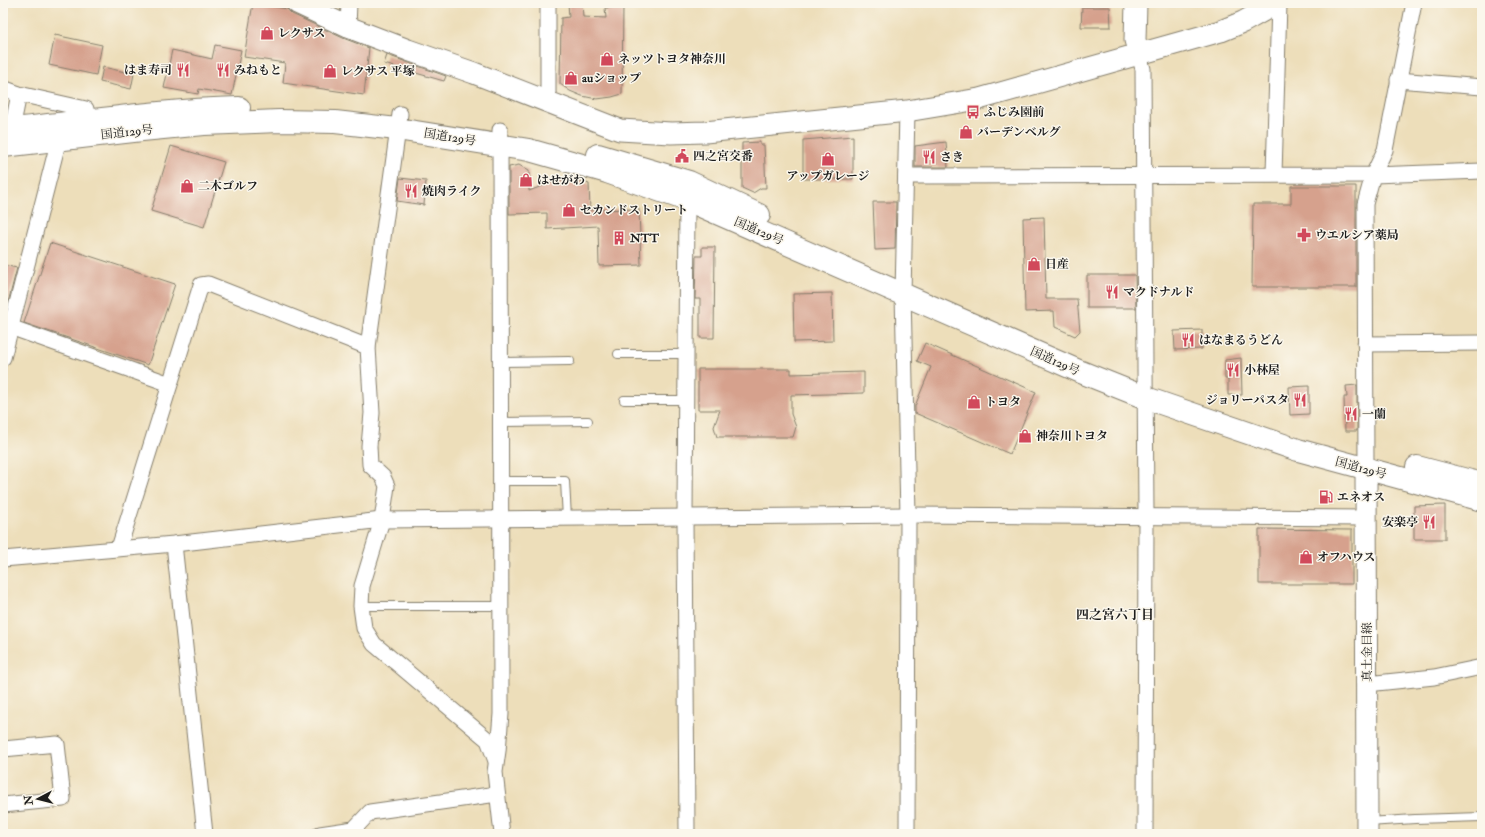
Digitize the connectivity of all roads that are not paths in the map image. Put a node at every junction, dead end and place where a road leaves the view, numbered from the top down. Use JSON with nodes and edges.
{"nodes":[{"id":1,"x":297,"y":3,"type":"edge"},
{"id":2,"x":349,"y":3,"type":"edge"},
{"id":3,"x":548,"y":3,"type":"edge"},
{"id":4,"x":1136,"y":3,"type":"edge"},
{"id":5,"x":1278,"y":3,"type":"edge"},
{"id":6,"x":1414,"y":3,"type":"edge"},
{"id":7,"x":348,"y":27,"type":"junction"},
{"id":8,"x":1139,"y":55,"type":"junction"},
{"id":9,"x":1398,"y":80,"type":"junction"},
{"id":10,"x":1482,"y":87,"type":"edge"},
{"id":11,"x":3,"y":88,"type":"edge"},
{"id":12,"x":19,"y":94,"type":"junction"},
{"id":13,"x":46,"y":100,"type":"junction"},
{"id":14,"x":548,"y":101,"type":"junction"},
{"id":15,"x":907,"y":110,"type":"junction"},
{"id":16,"x":88,"y":120,"type":"junction"},
{"id":17,"x":399,"y":122,"type":"junction"},
{"id":18,"x":42,"y":125,"type":"junction"},
{"id":19,"x":620,"y":130,"type":"junction"},
{"id":20,"x":6,"y":135,"type":"edge"},
{"id":21,"x":500,"y":137,"type":"junction"},
{"id":22,"x":59,"y":139,"type":"junction"},
{"id":23,"x":609,"y":165,"type":"junction"},
{"id":24,"x":1482,"y":172,"type":"edge"},
{"id":25,"x":1274,"y":174,"type":"junction"},
{"id":26,"x":1373,"y":174,"type":"junction"},
{"id":27,"x":1144,"y":175,"type":"junction"},
{"id":28,"x":906,"y":176,"type":"junction"},
{"id":29,"x":687,"y":200,"type":"junction"},
{"id":30,"x":903,"y":286,"type":"junction"},
{"id":31,"x":10,"y":327,"type":"junction"},
{"id":32,"x":1482,"y":343,"type":"edge"},
{"id":33,"x":1365,"y":344,"type":"junction"},
{"id":34,"x":368,"y":347,"type":"junction"},
{"id":35,"x":618,"y":354,"type":"dead end"},
{"id":36,"x":686,"y":354,"type":"junction"},
{"id":37,"x":3,"y":358,"type":"edge"},
{"id":38,"x":570,"y":361,"type":"dead end"},
{"id":39,"x":501,"y":362,"type":"junction"},
{"id":40,"x":170,"y":384,"type":"junction"},
{"id":41,"x":1145,"y":390,"type":"junction"},
{"id":42,"x":624,"y":400,"type":"dead end"},
{"id":43,"x":686,"y":400,"type":"junction"},
{"id":44,"x":588,"y":420,"type":"dead end"},
{"id":45,"x":501,"y":422,"type":"junction"},
{"id":46,"x":1366,"y":462,"type":"junction"},
{"id":47,"x":501,"y":481,"type":"junction"},
{"id":48,"x":1482,"y":484,"type":"edge"},
{"id":49,"x":1482,"y":500,"type":"edge"},
{"id":50,"x":908,"y":515,"type":"junction"},
{"id":51,"x":1146,"y":516,"type":"junction"},
{"id":52,"x":685,"y":517,"type":"junction"},
{"id":53,"x":500,"y":518,"type":"junction"},
{"id":54,"x":567,"y":518,"type":"junction"},
{"id":55,"x":1367,"y":518,"type":"junction"},
{"id":56,"x":382,"y":520,"type":"junction"},
{"id":57,"x":174,"y":544,"type":"junction"},
{"id":58,"x":120,"y":548,"type":"junction"},
{"id":59,"x":3,"y":559,"type":"edge"},
{"id":60,"x":361,"y":606,"type":"junction"},
{"id":61,"x":501,"y":606,"type":"junction"},
{"id":62,"x":1482,"y":667,"type":"edge"},
{"id":63,"x":1367,"y":684,"type":"junction"},
{"id":64,"x":3,"y":749,"type":"edge"},
{"id":65,"x":496,"y":761,"type":"junction"},
{"id":66,"x":497,"y":794,"type":"junction"},
{"id":67,"x":3,"y":805,"type":"edge"},
{"id":68,"x":1482,"y":817,"type":"edge"},
{"id":69,"x":1367,"y":828,"type":"edge"},
{"id":70,"x":206,"y":834,"type":"edge"},
{"id":71,"x":320,"y":834,"type":"edge"},
{"id":72,"x":502,"y":834,"type":"edge"},
{"id":73,"x":687,"y":834,"type":"edge"},
{"id":74,"x":907,"y":834,"type":"edge"},
{"id":75,"x":1144,"y":834,"type":"edge"}],
"edges":[{"from":1,"to":7,"type":"street"},
{"from":2,"to":7,"type":"street"},
{"from":3,"to":14,"type":"street"},
{"from":4,"to":8,"type":"street"},
{"from":5,"to":8,"type":"street"},
{"from":5,"to":25,"type":"street"},
{"from":6,"to":9,"type":"street"},
{"from":7,"to":14,"type":"street"},
{"from":8,"to":15,"type":"street"},
{"from":8,"to":27,"type":"street"},
{"from":9,"to":10,"type":"street"},
{"from":9,"to":26,"type":"street"},
{"from":11,"to":12,"type":"street"},
{"from":12,"to":13,"type":"street"},
{"from":12,"to":20,"type":"street"},
{"from":13,"to":16,"type":"street"},
{"from":13,"to":18,"type":"street"},
{"from":14,"to":19,"type":"street"},
{"from":15,"to":19,"type":"street"},
{"from":15,"to":28,"type":"street"},
{"from":16,"to":17,"type":"highway","name":"国道129号"},
{"from":16,"to":18,"type":"highway","name":"国道129号"},
{"from":17,"to":21,"type":"highway","name":"国道129号"},
{"from":17,"to":22,"type":"highway","name":"国道129号"},
{"from":17,"to":34,"type":"street"},
{"from":18,"to":20,"type":"highway","name":"国道129号"},
{"from":19,"to":23,"type":"street"},
{"from":20,"to":22,"type":"highway","name":"国道129号"},
{"from":21,"to":23,"type":"highway","name":"国道129号"},
{"from":21,"to":39,"type":"street"},
{"from":22,"to":31,"type":"street"},
{"from":23,"to":29,"type":"highway","name":"国道129号"},
{"from":23,"to":30,"type":"highway","name":"国道129号"},
{"from":24,"to":26,"type":"street"},
{"from":25,"to":26,"type":"street"},
{"from":25,"to":27,"type":"street"},
{"from":26,"to":33,"type":"street"},
{"from":27,"to":28,"type":"street"},
{"from":27,"to":41,"type":"street"},
{"from":28,"to":30,"type":"street"},
{"from":29,"to":30,"type":"highway","name":"国道129号"},
{"from":29,"to":36,"type":"street"},
{"from":30,"to":41,"type":"highway","name":"国道129号"},
{"from":30,"to":50,"type":"street"},
{"from":31,"to":37,"type":"street"},
{"from":31,"to":40,"type":"street"},
{"from":32,"to":33,"type":"street"},
{"from":33,"to":46,"type":"street"},
{"from":34,"to":40,"type":"street"},
{"from":34,"to":56,"type":"street"},
{"from":35,"to":36,"type":"lane"},
{"from":36,"to":43,"type":"street"},
{"from":38,"to":39,"type":"lane"},
{"from":39,"to":45,"type":"street"},
{"from":40,"to":58,"type":"street"},
{"from":41,"to":46,"type":"highway","name":"国道129号"},
{"from":41,"to":51,"type":"street"},
{"from":42,"to":43,"type":"lane"},
{"from":43,"to":52,"type":"street"},
{"from":44,"to":45,"type":"lane"},
{"from":45,"to":47,"type":"street"},
{"from":46,"to":48,"type":"highway","name":"国道129号"},
{"from":46,"to":49,"type":"highway","name":"国道129号"},
{"from":46,"to":55,"type":"street","name":"真土金目線"},
{"from":47,"to":53,"type":"street"},
{"from":47,"to":54,"type":"lane"},
{"from":50,"to":51,"type":"street"},
{"from":50,"to":52,"type":"street"},
{"from":50,"to":74,"type":"street"},
{"from":51,"to":55,"type":"street"},
{"from":51,"to":75,"type":"street"},
{"from":52,"to":54,"type":"street"},
{"from":52,"to":73,"type":"street"},
{"from":53,"to":54,"type":"street"},
{"from":53,"to":56,"type":"street"},
{"from":53,"to":61,"type":"street"},
{"from":55,"to":63,"type":"street","name":"真土金目線"},
{"from":56,"to":57,"type":"street"},
{"from":56,"to":60,"type":"street"},
{"from":57,"to":58,"type":"street"},
{"from":57,"to":70,"type":"street"},
{"from":58,"to":59,"type":"street"},
{"from":60,"to":61,"type":"lane"},
{"from":60,"to":65,"type":"street"},
{"from":61,"to":65,"type":"street"},
{"from":62,"to":63,"type":"street"},
{"from":63,"to":69,"type":"street","name":"真土金目線"},
{"from":64,"to":67,"type":"street"},
{"from":65,"to":66,"type":"street"},
{"from":66,"to":71,"type":"street"},
{"from":66,"to":72,"type":"street"},
{"from":68,"to":69,"type":"lane"}]}
